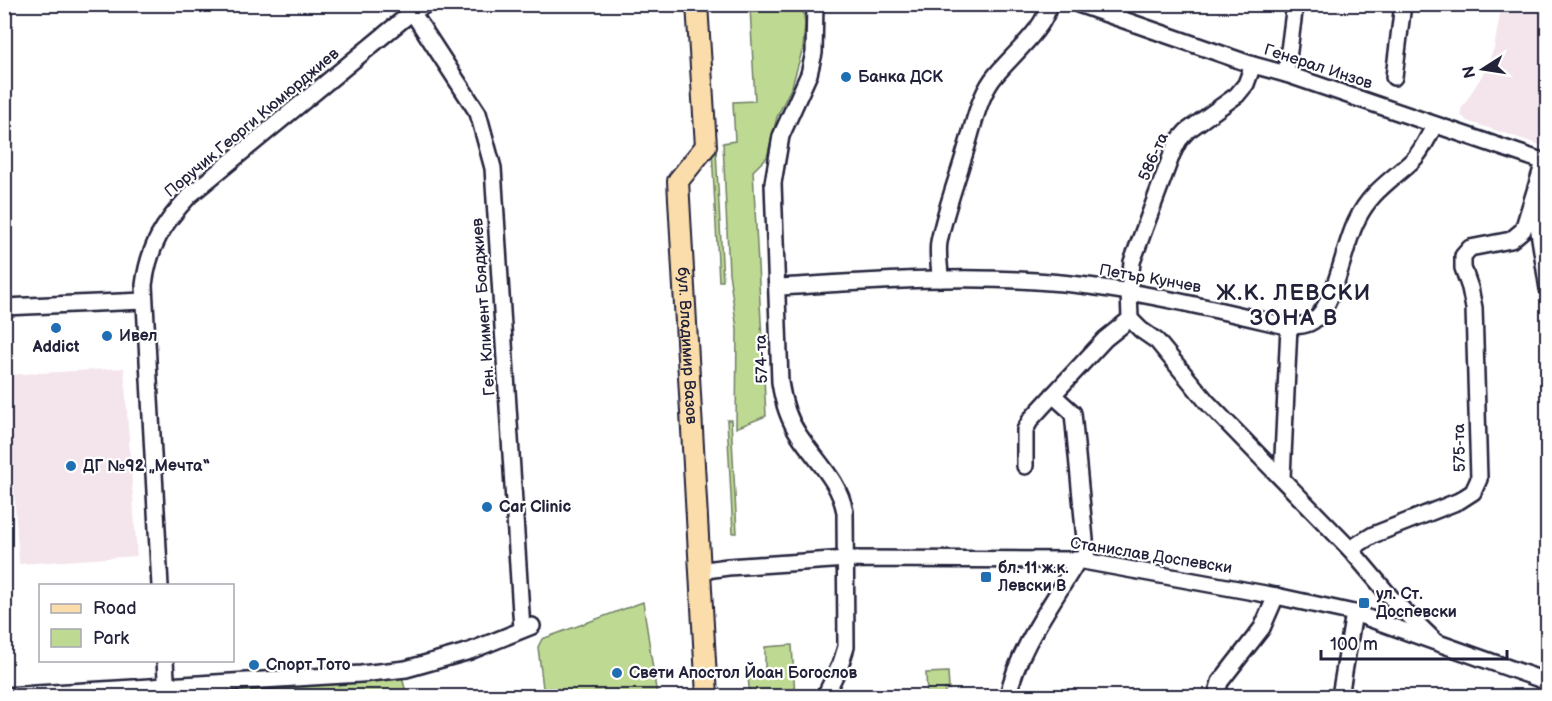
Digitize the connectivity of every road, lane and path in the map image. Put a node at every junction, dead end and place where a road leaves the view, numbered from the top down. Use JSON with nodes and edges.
{"nodes":[{"id":1,"x":427,"y":4,"type":"edge"},
{"id":2,"x":697,"y":4,"type":"edge"},
{"id":3,"x":815,"y":4,"type":"edge"},
{"id":4,"x":1049,"y":4,"type":"edge"},
{"id":5,"x":1078,"y":4,"type":"edge"},
{"id":6,"x":1295,"y":4,"type":"edge"},
{"id":7,"x":1403,"y":4,"type":"edge"},
{"id":8,"x":410,"y":8,"type":"edge"},
{"id":9,"x":1253,"y":65,"type":"junction"},
{"id":10,"x":1286,"y":74,"type":"junction"},
{"id":11,"x":1394,"y":77,"type":"dead end"},
{"id":12,"x":1435,"y":125,"type":"junction"},
{"id":13,"x":1546,"y":162,"type":"edge"},
{"id":14,"x":1533,"y":197,"type":"junction"},
{"id":15,"x":940,"y":279,"type":"junction"},
{"id":16,"x":778,"y":287,"type":"junction"},
{"id":17,"x":1548,"y":290,"type":"edge"},
{"id":18,"x":1129,"y":291,"type":"junction"},
{"id":19,"x":144,"y":301,"type":"junction"},
{"id":20,"x":4,"y":307,"type":"edge"},
{"id":21,"x":1131,"y":319,"type":"junction"},
{"id":22,"x":1289,"y":326,"type":"junction"},
{"id":23,"x":1053,"y":395,"type":"junction"},
{"id":24,"x":1024,"y":466,"type":"dead end"},
{"id":25,"x":1282,"y":478,"type":"junction"},
{"id":26,"x":1350,"y":549,"type":"junction"},
{"id":27,"x":847,"y":559,"type":"junction"},
{"id":28,"x":1082,"y":560,"type":"junction"},
{"id":29,"x":699,"y":571,"type":"junction"},
{"id":30,"x":160,"y":584,"type":"edge"},
{"id":31,"x":1276,"y":596,"type":"junction"},
{"id":32,"x":1354,"y":613,"type":"junction"},
{"id":33,"x":1435,"y":642,"type":"junction"},
{"id":34,"x":165,"y":662,"type":"edge"},
{"id":35,"x":1548,"y":682,"type":"edge"},
{"id":36,"x":166,"y":692,"type":"edge"},
{"id":37,"x":4,"y":696,"type":"edge"},
{"id":38,"x":707,"y":696,"type":"edge"},
{"id":39,"x":825,"y":696,"type":"edge"},
{"id":40,"x":1008,"y":696,"type":"edge"},
{"id":41,"x":1216,"y":696,"type":"edge"},
{"id":42,"x":1340,"y":696,"type":"edge"}],
"edges":[{"from":1,"to":8,"type":"street","name":"Поручик Георги Кюмюрджиев"},
{"from":2,"to":29,"type":"main road","name":"бул. Владимир Вазов"},
{"from":3,"to":16,"type":"street","name":"574-та"},
{"from":4,"to":15,"type":"street"},
{"from":5,"to":9,"type":"street","name":"Генерал Инзов"},
{"from":6,"to":10,"type":"street"},
{"from":7,"to":11,"type":"street"},
{"from":8,"to":19,"type":"street","name":"Поручик Георги Кюмюрджиев"},
{"from":8,"to":36,"type":"street","name":"Ген. Климент Бояджиев"},
{"from":9,"to":10,"type":"street","name":"Генерал Инзов"},
{"from":9,"to":18,"type":"street","name":"586-та"},
{"from":10,"to":12,"type":"street","name":"Генерал Инзов"},
{"from":12,"to":13,"type":"street","name":"Генерал Инзов"},
{"from":12,"to":22,"type":"street"},
{"from":13,"to":14,"type":"street"},
{"from":14,"to":17,"type":"street"},
{"from":14,"to":26,"type":"street","name":"575-та"},
{"from":15,"to":16,"type":"street","name":"Петър Кунчев"},
{"from":15,"to":18,"type":"street","name":"Петър Кунчев"},
{"from":16,"to":27,"type":"street","name":"574-та"},
{"from":18,"to":21,"type":"street","name":"586-та"},
{"from":18,"to":22,"type":"street","name":"Петър Кунчев"},
{"from":19,"to":20,"type":"street"},
{"from":19,"to":30,"type":"street","name":"Поручик Георги Кюмюрджиев"},
{"from":21,"to":23,"type":"street"},
{"from":21,"to":25,"type":"street"},
{"from":22,"to":25,"type":"street"},
{"from":23,"to":24,"type":"street"},
{"from":23,"to":28,"type":"street"},
{"from":25,"to":26,"type":"street"},
{"from":26,"to":33,"type":"street"},
{"from":27,"to":28,"type":"street","name":"Станислав Доспевски"},
{"from":27,"to":29,"type":"street","name":"Станислав Доспевски"},
{"from":27,"to":39,"type":"street","name":"574-та"},
{"from":28,"to":31,"type":"street","name":"Станислав Доспевски"},
{"from":28,"to":40,"type":"street"},
{"from":29,"to":38,"type":"main road","name":"бул. Владимир Вазов"},
{"from":31,"to":32,"type":"street","name":"Станислав Доспевски"},
{"from":31,"to":41,"type":"street"},
{"from":32,"to":33,"type":"street","name":"Станислав Доспевски"},
{"from":32,"to":42,"type":"street"},
{"from":33,"to":35,"type":"street","name":"Станислав Доспевски"},
{"from":34,"to":36,"type":"street"},
{"from":36,"to":37,"type":"street"}]}
